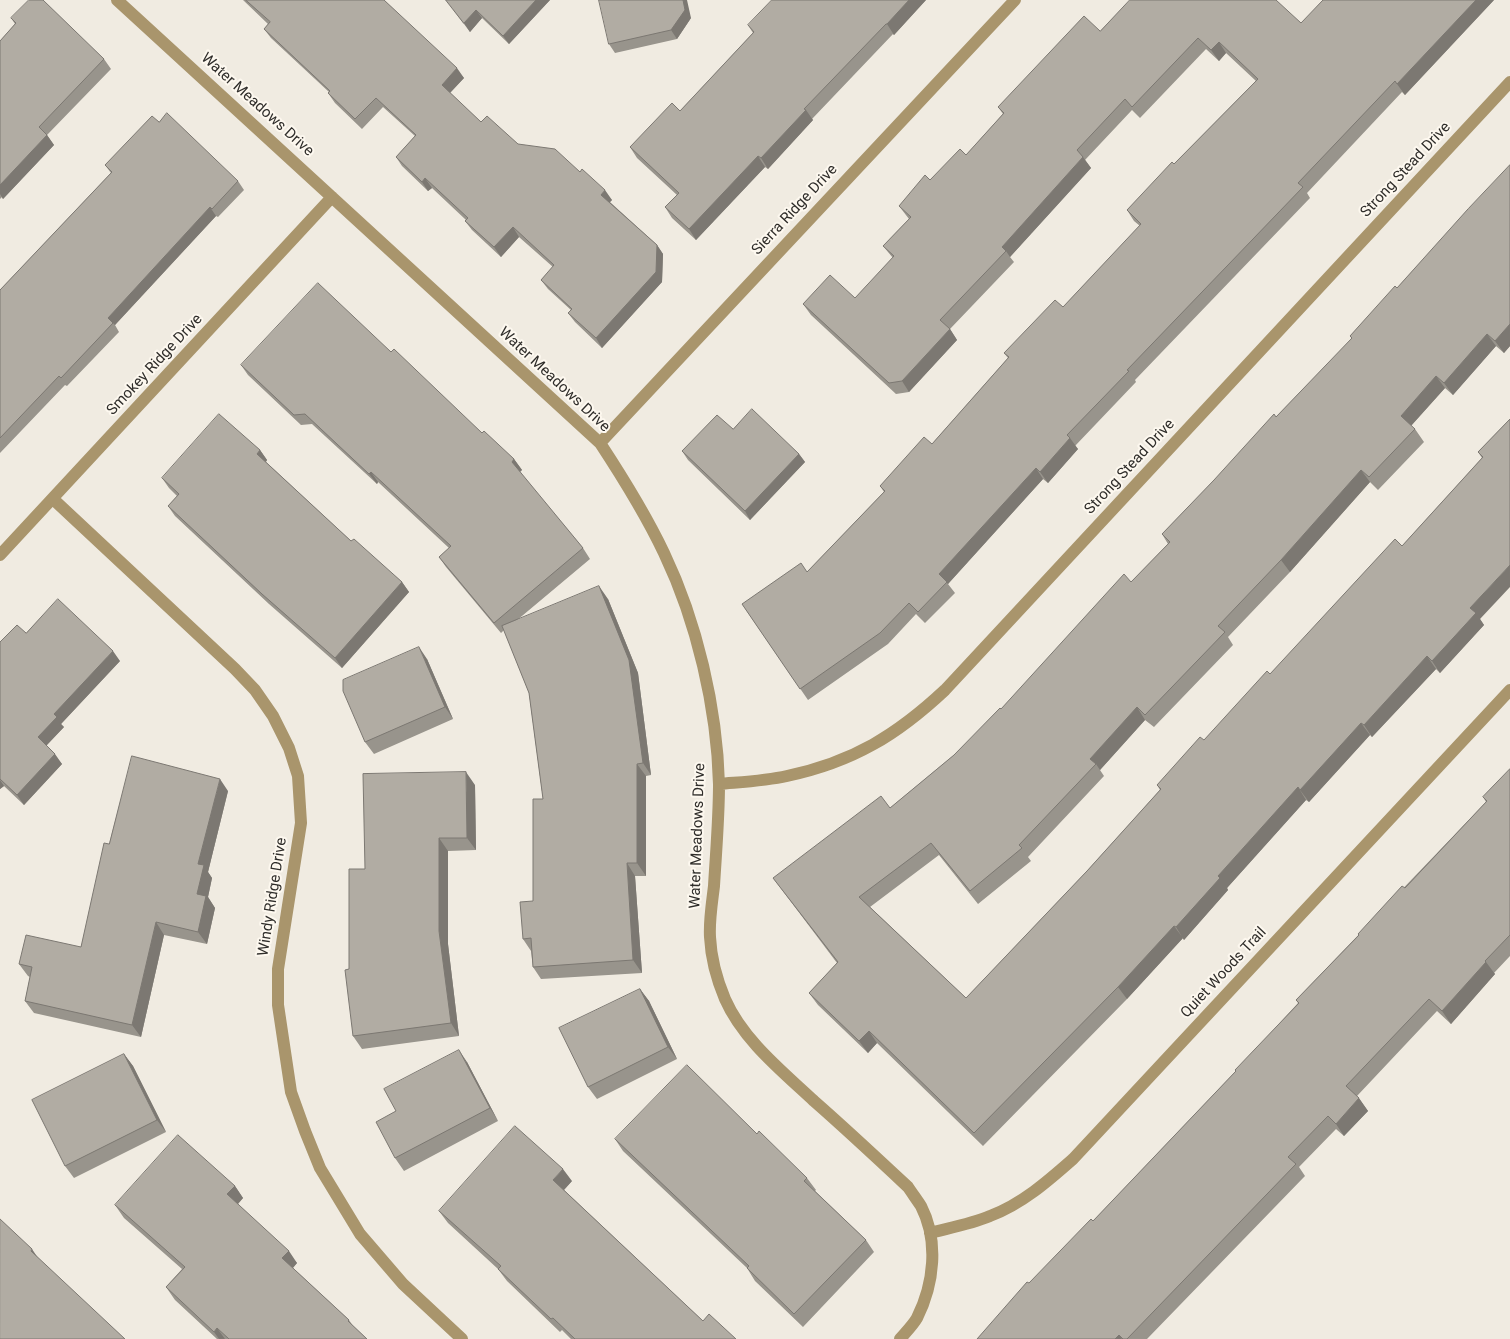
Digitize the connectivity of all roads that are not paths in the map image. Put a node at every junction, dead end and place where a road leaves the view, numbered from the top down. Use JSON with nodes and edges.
{"nodes":[{"id":1,"x":117,"y":0,"type":"edge"},
{"id":2,"x":1015,"y":0,"type":"edge"},
{"id":3,"x":1510,"y":82,"type":"edge"},
{"id":4,"x":332,"y":197,"type":"junction"},
{"id":5,"x":600,"y":443,"type":"junction"},
{"id":6,"x":53,"y":499,"type":"junction"},
{"id":7,"x":0,"y":555,"type":"edge"},
{"id":8,"x":1510,"y":690,"type":"edge"},
{"id":9,"x":719,"y":784,"type":"junction"},
{"id":10,"x":930,"y":1233,"type":"junction"},
{"id":11,"x":462,"y":1339,"type":"edge"},
{"id":12,"x":900,"y":1339,"type":"edge"}],
"edges":[{"from":1,"to":4,"type":"street","name":"Water Meadows Drive"},
{"from":2,"to":5,"type":"street","name":"Sierra Ridge Drive"},
{"from":3,"to":9,"type":"street","name":"Strong Stead Drive"},
{"from":4,"to":5,"type":"street","name":"Water Meadows Drive"},
{"from":4,"to":6,"type":"street","name":"Smokey Ridge Drive"},
{"from":5,"to":9,"type":"street","name":"Water Meadows Drive"},
{"from":6,"to":7,"type":"street","name":"Smokey Ridge Drive"},
{"from":6,"to":11,"type":"street","name":"Windy Ridge Drive"},
{"from":8,"to":10,"type":"street","name":"Quiet Woods Trail"},
{"from":9,"to":10,"type":"street","name":"Water Meadows Drive"},
{"from":10,"to":12,"type":"street","name":"Water Meadows Drive"}]}
